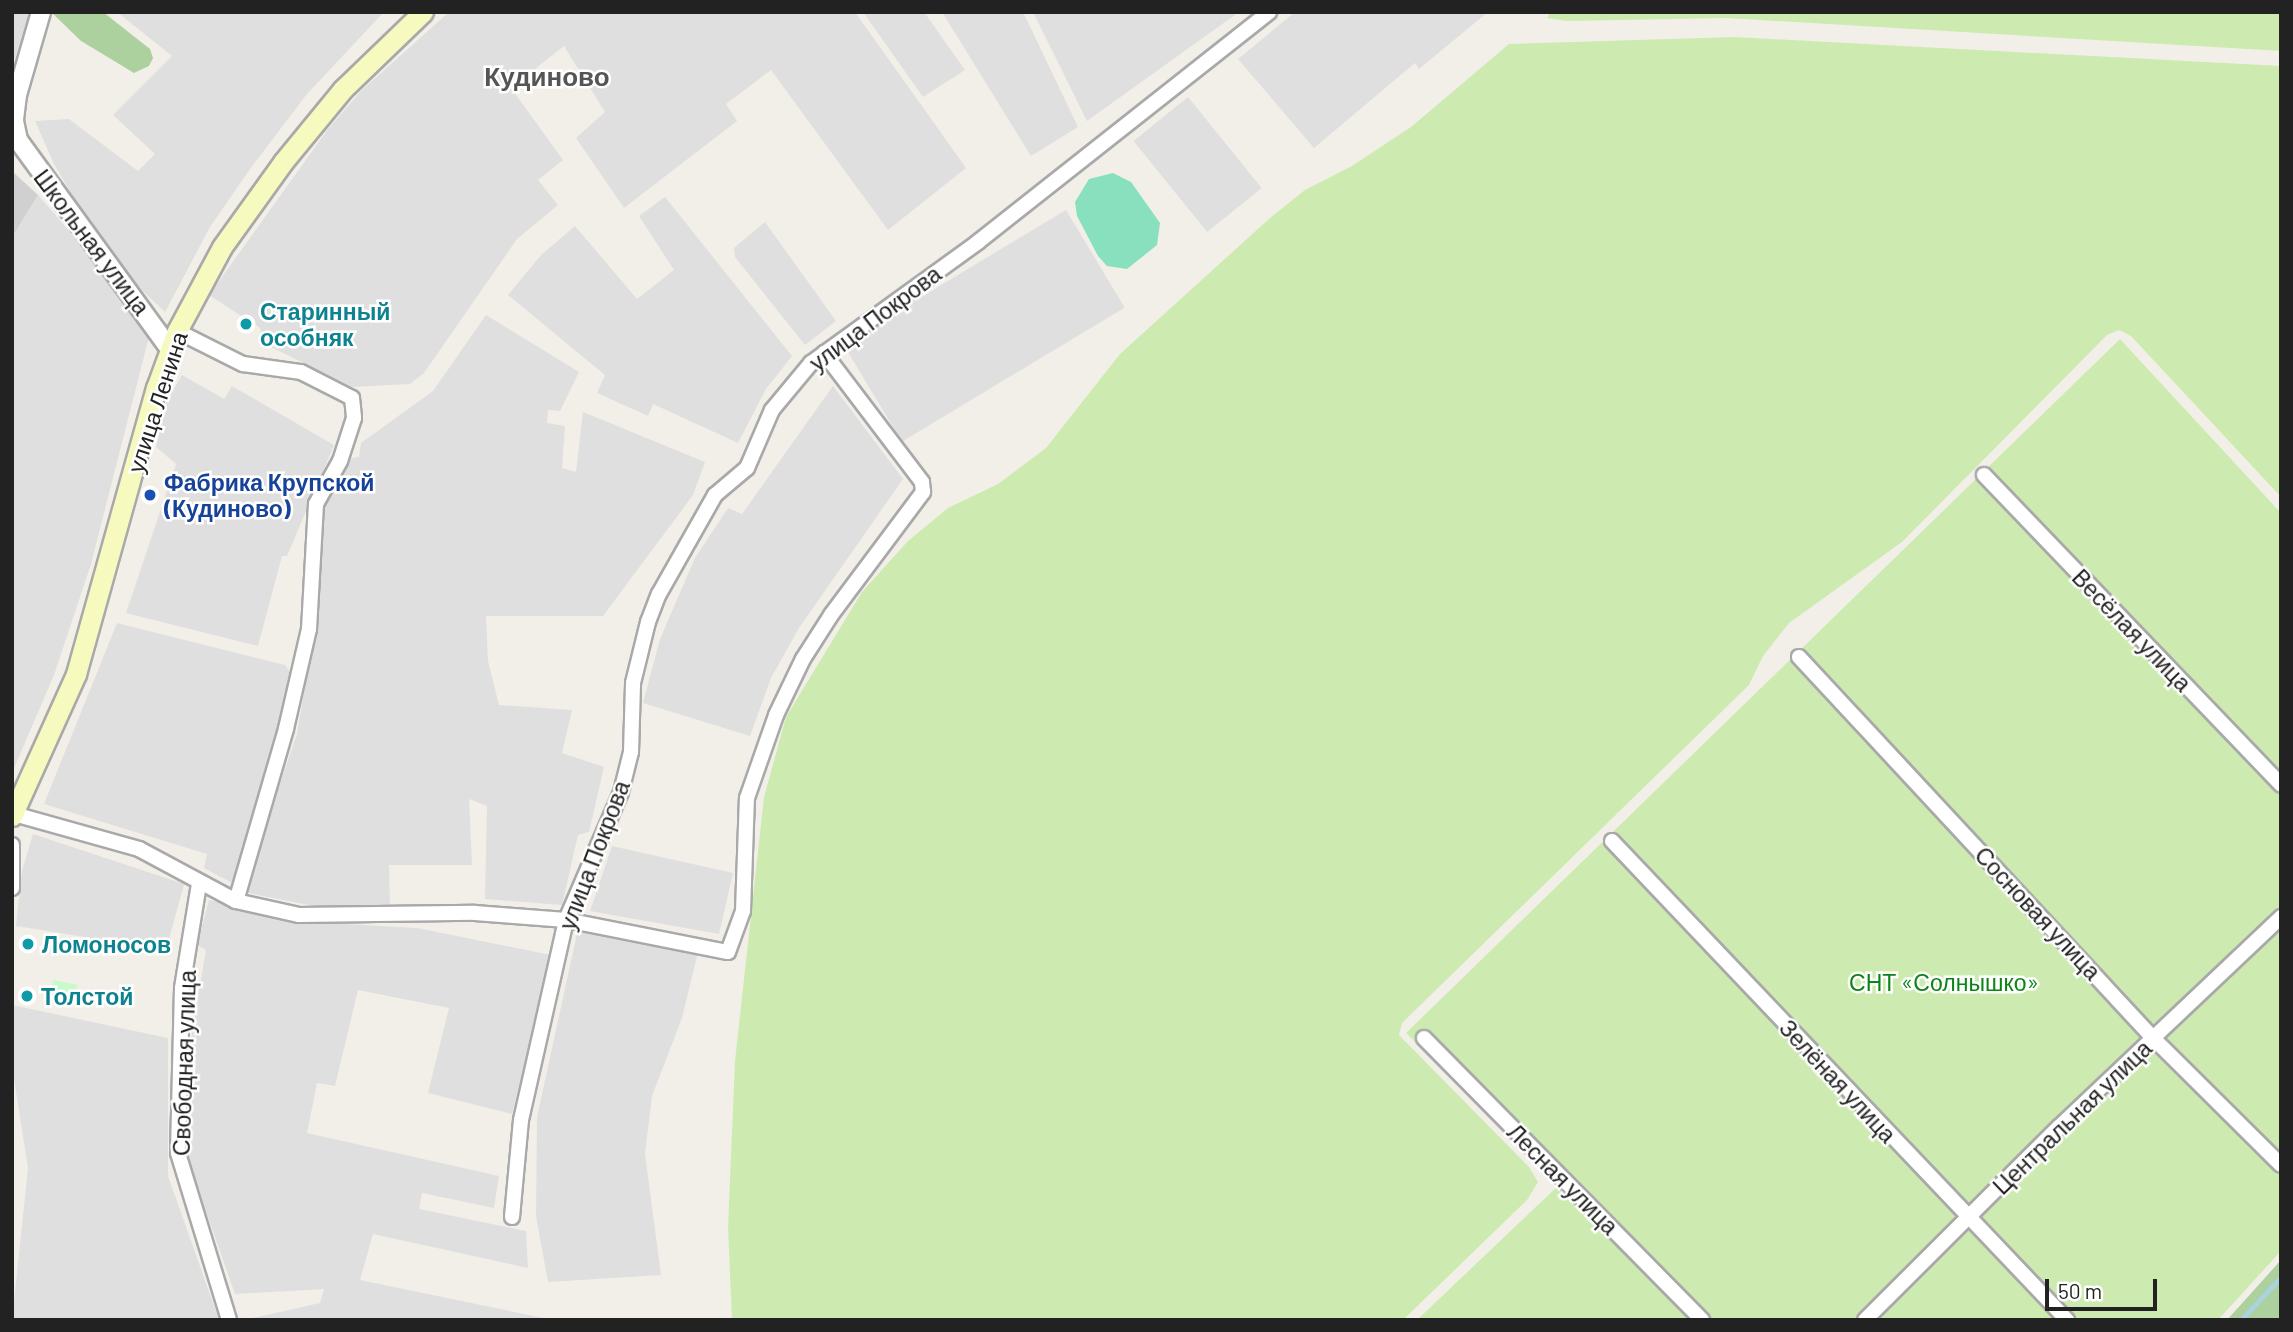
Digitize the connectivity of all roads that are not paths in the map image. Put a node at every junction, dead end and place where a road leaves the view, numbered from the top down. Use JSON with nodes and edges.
{"nodes":[{"id":1,"x":41,"y":12,"type":"edge"},
{"id":2,"x":424,"y":12,"type":"edge"},
{"id":3,"x":1269,"y":12,"type":"edge"},
{"id":4,"x":174,"y":340,"type":"junction"},
{"id":5,"x":824,"y":353,"type":"junction"},
{"id":6,"x":1984,"y":475,"type":"dead end"},
{"id":7,"x":1800,"y":657,"type":"dead end"},
{"id":8,"x":2281,"y":785,"type":"edge"},
{"id":9,"x":13,"y":815,"type":"edge"},
{"id":10,"x":1612,"y":841,"type":"dead end"},
{"id":11,"x":12,"y":845,"type":"edge"},
{"id":12,"x":199,"y":884,"type":"junction"},
{"id":13,"x":12,"y":888,"type":"edge"},
{"id":14,"x":236,"y":901,"type":"junction"},
{"id":15,"x":2281,"y":917,"type":"edge"},
{"id":16,"x":566,"y":920,"type":"junction"},
{"id":17,"x":1424,"y":1038,"type":"dead end"},
{"id":18,"x":2153,"y":1038,"type":"junction"},
{"id":19,"x":2281,"y":1165,"type":"edge"},
{"id":20,"x":512,"y":1217,"type":"dead end"},
{"id":21,"x":1969,"y":1219,"type":"junction"},
{"id":22,"x":229,"y":1320,"type":"edge"},
{"id":23,"x":1702,"y":1320,"type":"edge"},
{"id":24,"x":1865,"y":1320,"type":"edge"},
{"id":25,"x":2067,"y":1320,"type":"edge"}],
"edges":[{"from":1,"to":4,"type":"street","name":"Школьная улица"},
{"from":2,"to":4,"type":"main road","name":"улица Ленина"},
{"from":3,"to":5,"type":"street","name":"улица Покрова"},
{"from":4,"to":9,"type":"main road","name":"улица Ленина"},
{"from":4,"to":14,"type":"street"},
{"from":5,"to":16,"type":"street","name":"улица Покрова"},
{"from":5,"to":16,"type":"street"},
{"from":6,"to":8,"type":"street","name":"Весёлая улица"},
{"from":7,"to":18,"type":"street","name":"Сосновая улица"},
{"from":9,"to":12,"type":"street"},
{"from":10,"to":21,"type":"street","name":"Зелёная улица"},
{"from":11,"to":13,"type":"street"},
{"from":12,"to":14,"type":"street"},
{"from":12,"to":22,"type":"street","name":"Свободная улица"},
{"from":14,"to":16,"type":"street"},
{"from":15,"to":18,"type":"street","name":"Центральная улица"},
{"from":16,"to":20,"type":"street","name":"улица Покрова"},
{"from":17,"to":23,"type":"street","name":"Лесная улица"},
{"from":18,"to":19,"type":"street","name":"Сосновая улица"},
{"from":18,"to":21,"type":"street","name":"Центральная улица"},
{"from":21,"to":24,"type":"street","name":"Центральная улица"},
{"from":21,"to":25,"type":"street","name":"Зелёная улица"}]}
